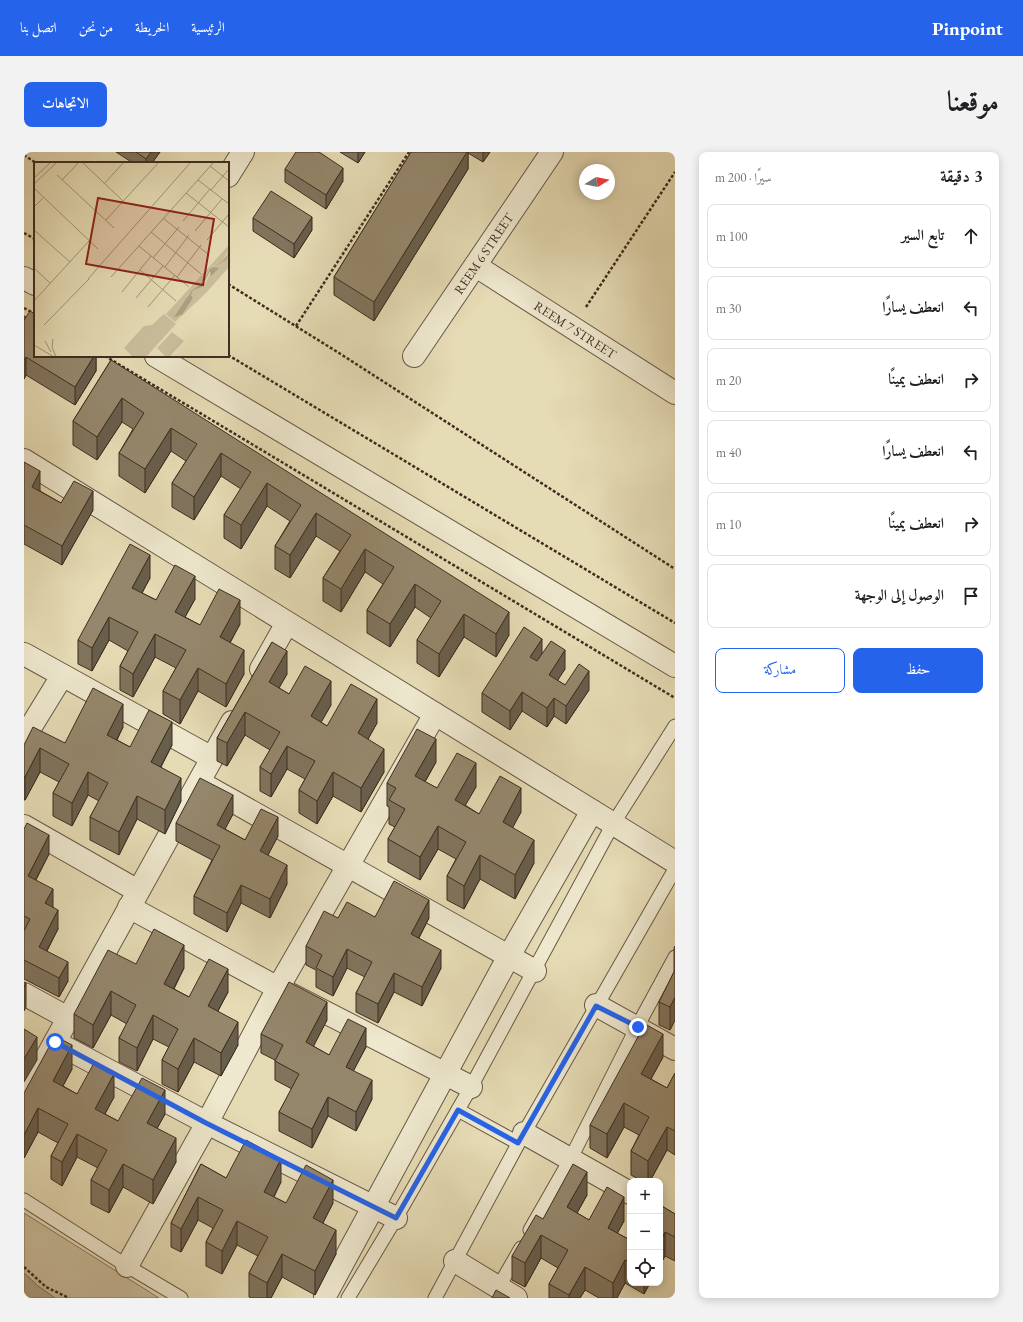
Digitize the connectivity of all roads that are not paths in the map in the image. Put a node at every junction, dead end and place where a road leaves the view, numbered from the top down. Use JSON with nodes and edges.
{"nodes":[{"id":1,"x":243,"y":152,"type":"edge"},
{"id":2,"x":552,"y":152,"type":"edge"},
{"id":3,"x":229,"y":174,"type":"edge"},
{"id":4,"x":476,"y":266,"type":"junction"},
{"id":5,"x":24,"y":278,"type":"edge"},
{"id":6,"x":34,"y":283,"type":"edge"},
{"id":7,"x":414,"y":356,"type":"dead end"},
{"id":8,"x":158,"y":357,"type":"edge"},
{"id":9,"x":675,"y":393,"type":"edge"},
{"id":10,"x":24,"y":460,"type":"edge"},
{"id":11,"x":287,"y":623,"type":"junction"},
{"id":12,"x":24,"y":654,"type":"edge"},
{"id":13,"x":675,"y":666,"type":"edge"},
{"id":14,"x":62,"y":676,"type":"junction"},
{"id":15,"x":253,"y":684,"type":"edge"},
{"id":16,"x":242,"y":704,"type":"edge"},
{"id":17,"x":435,"y":714,"type":"junction"},
{"id":18,"x":675,"y":726,"type":"edge"},
{"id":19,"x":24,"y":738,"type":"edge"},
{"id":20,"x":212,"y":758,"type":"junction"},
{"id":21,"x":199,"y":782,"type":"junction"},
{"id":22,"x":592,"y":811,"type":"junction"},
{"id":23,"x":613,"y":824,"type":"junction"},
{"id":24,"x":24,"y":826,"type":"edge"},
{"id":25,"x":675,"y":862,"type":"edge"},
{"id":26,"x":349,"y":866,"type":"junction"},
{"id":27,"x":675,"y":869,"type":"edge"},
{"id":28,"x":134,"y":899,"type":"junction"},
{"id":29,"x":509,"y":956,"type":"junction"},
{"id":30,"x":675,"y":957,"type":"edge"},
{"id":31,"x":535,"y":971,"type":"junction"},
{"id":32,"x":278,"y":988,"type":"junction"},
{"id":33,"x":24,"y":994,"type":"edge"},
{"id":34,"x":596,"y":1006,"type":"junction"},
{"id":35,"x":68,"y":1018,"type":"junction"},
{"id":36,"x":638,"y":1027,"type":"junction"},
{"id":37,"x":55,"y":1042,"type":"junction"},
{"id":38,"x":675,"y":1049,"type":"edge"},
{"id":39,"x":445,"y":1074,"type":"junction"},
{"id":40,"x":471,"y":1087,"type":"junction"},
{"id":41,"x":24,"y":1098,"type":"edge"},
{"id":42,"x":458,"y":1110,"type":"junction"},
{"id":43,"x":206,"y":1123,"type":"junction"},
{"id":44,"x":521,"y":1138,"type":"junction"},
{"id":45,"x":570,"y":1160,"type":"junction"},
{"id":46,"x":627,"y":1191,"type":"edge"},
{"id":47,"x":24,"y":1200,"type":"edge"},
{"id":48,"x":373,"y":1206,"type":"junction"},
{"id":49,"x":396,"y":1218,"type":"junction"},
{"id":50,"x":456,"y":1261,"type":"junction"},
{"id":51,"x":127,"y":1266,"type":"junction"},
{"id":52,"x":507,"y":1293,"type":"edge"},
{"id":53,"x":325,"y":1296,"type":"dead end"},
{"id":54,"x":182,"y":1298,"type":"edge"},
{"id":55,"x":348,"y":1298,"type":"edge"},
{"id":56,"x":435,"y":1298,"type":"edge"}],
"edges":[{"from":1,"to":3,"type":"street"},
{"from":2,"to":4,"type":"street","name":"REEM 6 STREET"},
{"from":4,"to":7,"type":"street","name":"REEM 6 STREET"},
{"from":4,"to":9,"type":"street","name":"REEM 7 STREET"},
{"from":5,"to":6,"type":"street"},
{"from":8,"to":13,"type":"street"},
{"from":10,"to":11,"type":"street"},
{"from":11,"to":15,"type":"street"},
{"from":11,"to":17,"type":"street"},
{"from":12,"to":14,"type":"street"},
{"from":14,"to":19,"type":"street"},
{"from":14,"to":20,"type":"street"},
{"from":16,"to":20,"type":"street"},
{"from":17,"to":22,"type":"street"},
{"from":17,"to":26,"type":"street"},
{"from":18,"to":23,"type":"lane"},
{"from":20,"to":21,"type":"street"},
{"from":21,"to":26,"type":"street"},
{"from":21,"to":28,"type":"street"},
{"from":22,"to":23,"type":"street"},
{"from":22,"to":29,"type":"street"},
{"from":23,"to":25,"type":"street"},
{"from":23,"to":31,"type":"lane"},
{"from":24,"to":28,"type":"street"},
{"from":26,"to":29,"type":"street"},
{"from":26,"to":32,"type":"street"},
{"from":27,"to":34,"type":"lane"},
{"from":28,"to":32,"type":"street"},
{"from":28,"to":35,"type":"street"},
{"from":29,"to":31,"type":"street"},
{"from":29,"to":39,"type":"street"},
{"from":30,"to":36,"type":"lane"},
{"from":31,"to":40,"type":"lane"},
{"from":32,"to":39,"type":"street"},
{"from":32,"to":43,"type":"street"},
{"from":33,"to":35,"type":"street"},
{"from":34,"to":36,"type":"street"},
{"from":34,"to":44,"type":"lane"},
{"from":35,"to":37,"type":"street"},
{"from":36,"to":38,"type":"street"},
{"from":36,"to":45,"type":"lane"},
{"from":37,"to":41,"type":"street"},
{"from":37,"to":43,"type":"street"},
{"from":39,"to":40,"type":"street"},
{"from":39,"to":48,"type":"street"},
{"from":40,"to":42,"type":"lane"},
{"from":42,"to":44,"type":"lane"},
{"from":42,"to":49,"type":"lane"},
{"from":43,"to":48,"type":"street"},
{"from":43,"to":51,"type":"street"},
{"from":44,"to":45,"type":"street"},
{"from":44,"to":50,"type":"lane"},
{"from":45,"to":46,"type":"street"},
{"from":45,"to":52,"type":"lane"},
{"from":47,"to":51,"type":"lane"},
{"from":48,"to":49,"type":"street"},
{"from":48,"to":53,"type":"street"},
{"from":49,"to":55,"type":"lane"},
{"from":50,"to":52,"type":"street"},
{"from":50,"to":56,"type":"lane"},
{"from":51,"to":54,"type":"lane"}]}
